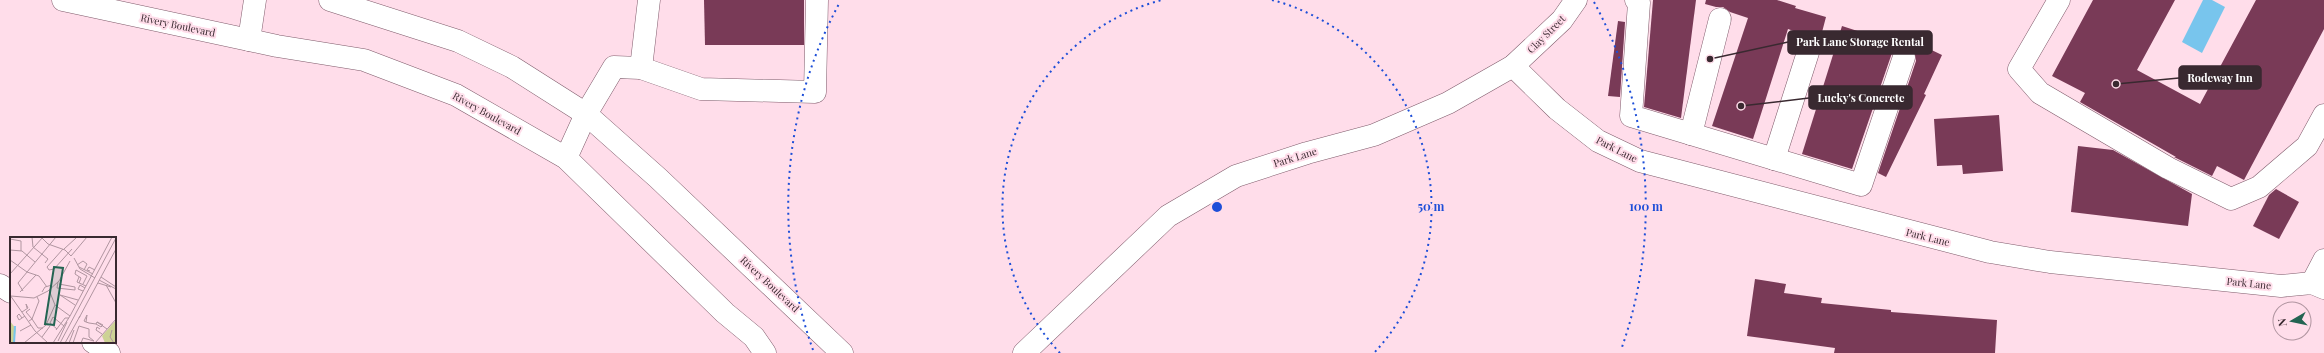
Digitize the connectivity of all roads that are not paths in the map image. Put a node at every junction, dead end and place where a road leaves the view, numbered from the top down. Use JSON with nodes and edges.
{"nodes":[{"id":1,"x":63,"y":0,"type":"edge"},
{"id":2,"x":255,"y":0,"type":"edge"},
{"id":3,"x":330,"y":0,"type":"edge"},
{"id":4,"x":649,"y":0,"type":"edge"},
{"id":5,"x":817,"y":0,"type":"edge"},
{"id":6,"x":1576,"y":0,"type":"edge"},
{"id":7,"x":1636,"y":0,"type":"edge"},
{"id":8,"x":2059,"y":0,"type":"edge"},
{"id":9,"x":1720,"y":19,"type":"dead end"},
{"id":10,"x":249,"y":40,"type":"junction"},
{"id":11,"x":1811,"y":43,"type":"dead end"},
{"id":12,"x":1904,"y":57,"type":"dead end"},
{"id":13,"x":1513,"y":66,"type":"junction"},
{"id":14,"x":641,"y":68,"type":"junction"},
{"id":15,"x":586,"y":114,"type":"junction"},
{"id":16,"x":2324,"y":115,"type":"edge"},
{"id":17,"x":1691,"y":134,"type":"junction"},
{"id":18,"x":566,"y":158,"type":"junction"},
{"id":19,"x":1774,"y":159,"type":"junction"},
{"id":20,"x":2324,"y":260,"type":"edge"},
{"id":21,"x":0,"y":285,"type":"edge"},
{"id":22,"x":2318,"y":286,"type":"edge"},
{"id":23,"x":10,"y":291,"type":"edge"},
{"id":24,"x":95,"y":343,"type":"edge"},
{"id":25,"x":110,"y":353,"type":"edge"},
{"id":26,"x":765,"y":353,"type":"edge"},
{"id":27,"x":842,"y":353,"type":"edge"},
{"id":28,"x":1024,"y":353,"type":"edge"}],
"edges":[{"from":1,"to":10,"type":"street","name":"Rivery Boulevard"},
{"from":2,"to":10,"type":"street"},
{"from":3,"to":15,"type":"street","name":"Rivery Boulevard"},
{"from":4,"to":14,"type":"street"},
{"from":5,"to":14,"type":"street"},
{"from":6,"to":13,"type":"street","name":"Clay Street"},
{"from":7,"to":17,"type":"street"},
{"from":8,"to":16,"type":"street"},
{"from":9,"to":17,"type":"street"},
{"from":10,"to":18,"type":"street","name":"Rivery Boulevard"},
{"from":11,"to":19,"type":"street"},
{"from":12,"to":19,"type":"street"},
{"from":13,"to":22,"type":"street","name":"Park Lane"},
{"from":13,"to":28,"type":"street","name":"Park Lane"},
{"from":14,"to":15,"type":"street"},
{"from":15,"to":18,"type":"street"},
{"from":15,"to":27,"type":"street","name":"Rivery Boulevard"},
{"from":17,"to":19,"type":"street"},
{"from":18,"to":26,"type":"street","name":"Rivery Boulevard"},
{"from":20,"to":22,"type":"street","name":"Park Lane"},
{"from":21,"to":23,"type":"street"},
{"from":24,"to":25,"type":"street"}]}
